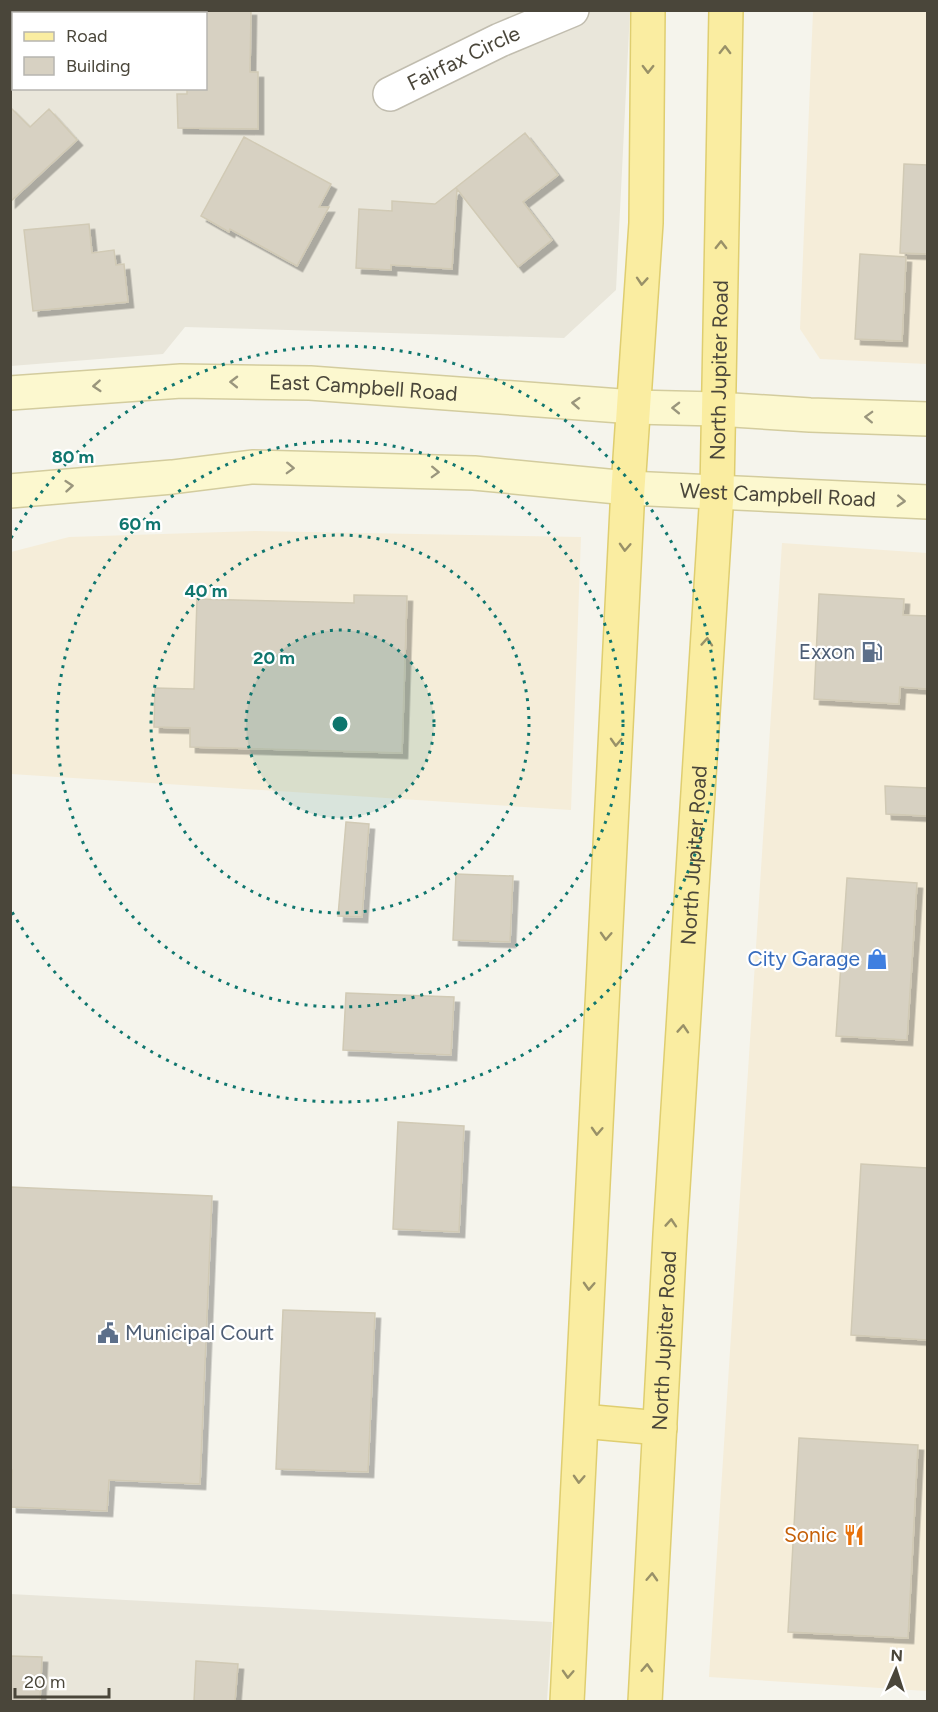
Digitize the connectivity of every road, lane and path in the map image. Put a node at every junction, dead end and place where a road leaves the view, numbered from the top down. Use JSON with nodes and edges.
{"nodes":[{"id":1,"x":572,"y":10,"type":"edge"},
{"id":2,"x":648,"y":10,"type":"edge"},
{"id":3,"x":726,"y":10,"type":"edge"},
{"id":4,"x":390,"y":94,"type":"dead end"},
{"id":5,"x":10,"y":393,"type":"edge"},
{"id":6,"x":634,"y":407,"type":"junction"},
{"id":7,"x":717,"y":409,"type":"junction"},
{"id":8,"x":927,"y":419,"type":"edge"},
{"id":9,"x":628,"y":488,"type":"junction"},
{"id":10,"x":10,"y":491,"type":"edge"},
{"id":11,"x":717,"y":492,"type":"junction"},
{"id":12,"x":927,"y":502,"type":"edge"},
{"id":13,"x":582,"y":1421,"type":"junction"},
{"id":14,"x":660,"y":1428,"type":"junction"},
{"id":15,"x":567,"y":1701,"type":"edge"},
{"id":16,"x":645,"y":1701,"type":"edge"}],
"edges":[{"from":1,"to":4,"type":"street","name":"Fairfax Circle"},
{"from":2,"to":6,"type":"main road","one_way":true},
{"from":7,"to":3,"type":"main road","name":"North Jupiter Road","one_way":true},
{"from":6,"to":5,"type":"main road","name":"East Campbell Road","one_way":true},
{"from":7,"to":6,"type":"main road","name":"East Campbell Road","one_way":true},
{"from":6,"to":9,"type":"main road"},
{"from":8,"to":7,"type":"main road","one_way":true},
{"from":7,"to":11,"type":"main road","name":"North Jupiter Road"},
{"from":10,"to":9,"type":"main road","one_way":true},
{"from":9,"to":11,"type":"main road","name":"West Campbell Road"},
{"from":9,"to":13,"type":"main road","one_way":true},
{"from":11,"to":12,"type":"main road","name":"West Campbell Road","one_way":true},
{"from":14,"to":11,"type":"main road","name":"North Jupiter Road","one_way":true},
{"from":13,"to":14,"type":"main road"},
{"from":13,"to":15,"type":"main road","one_way":true},
{"from":16,"to":14,"type":"main road","name":"North Jupiter Road","one_way":true}]}
